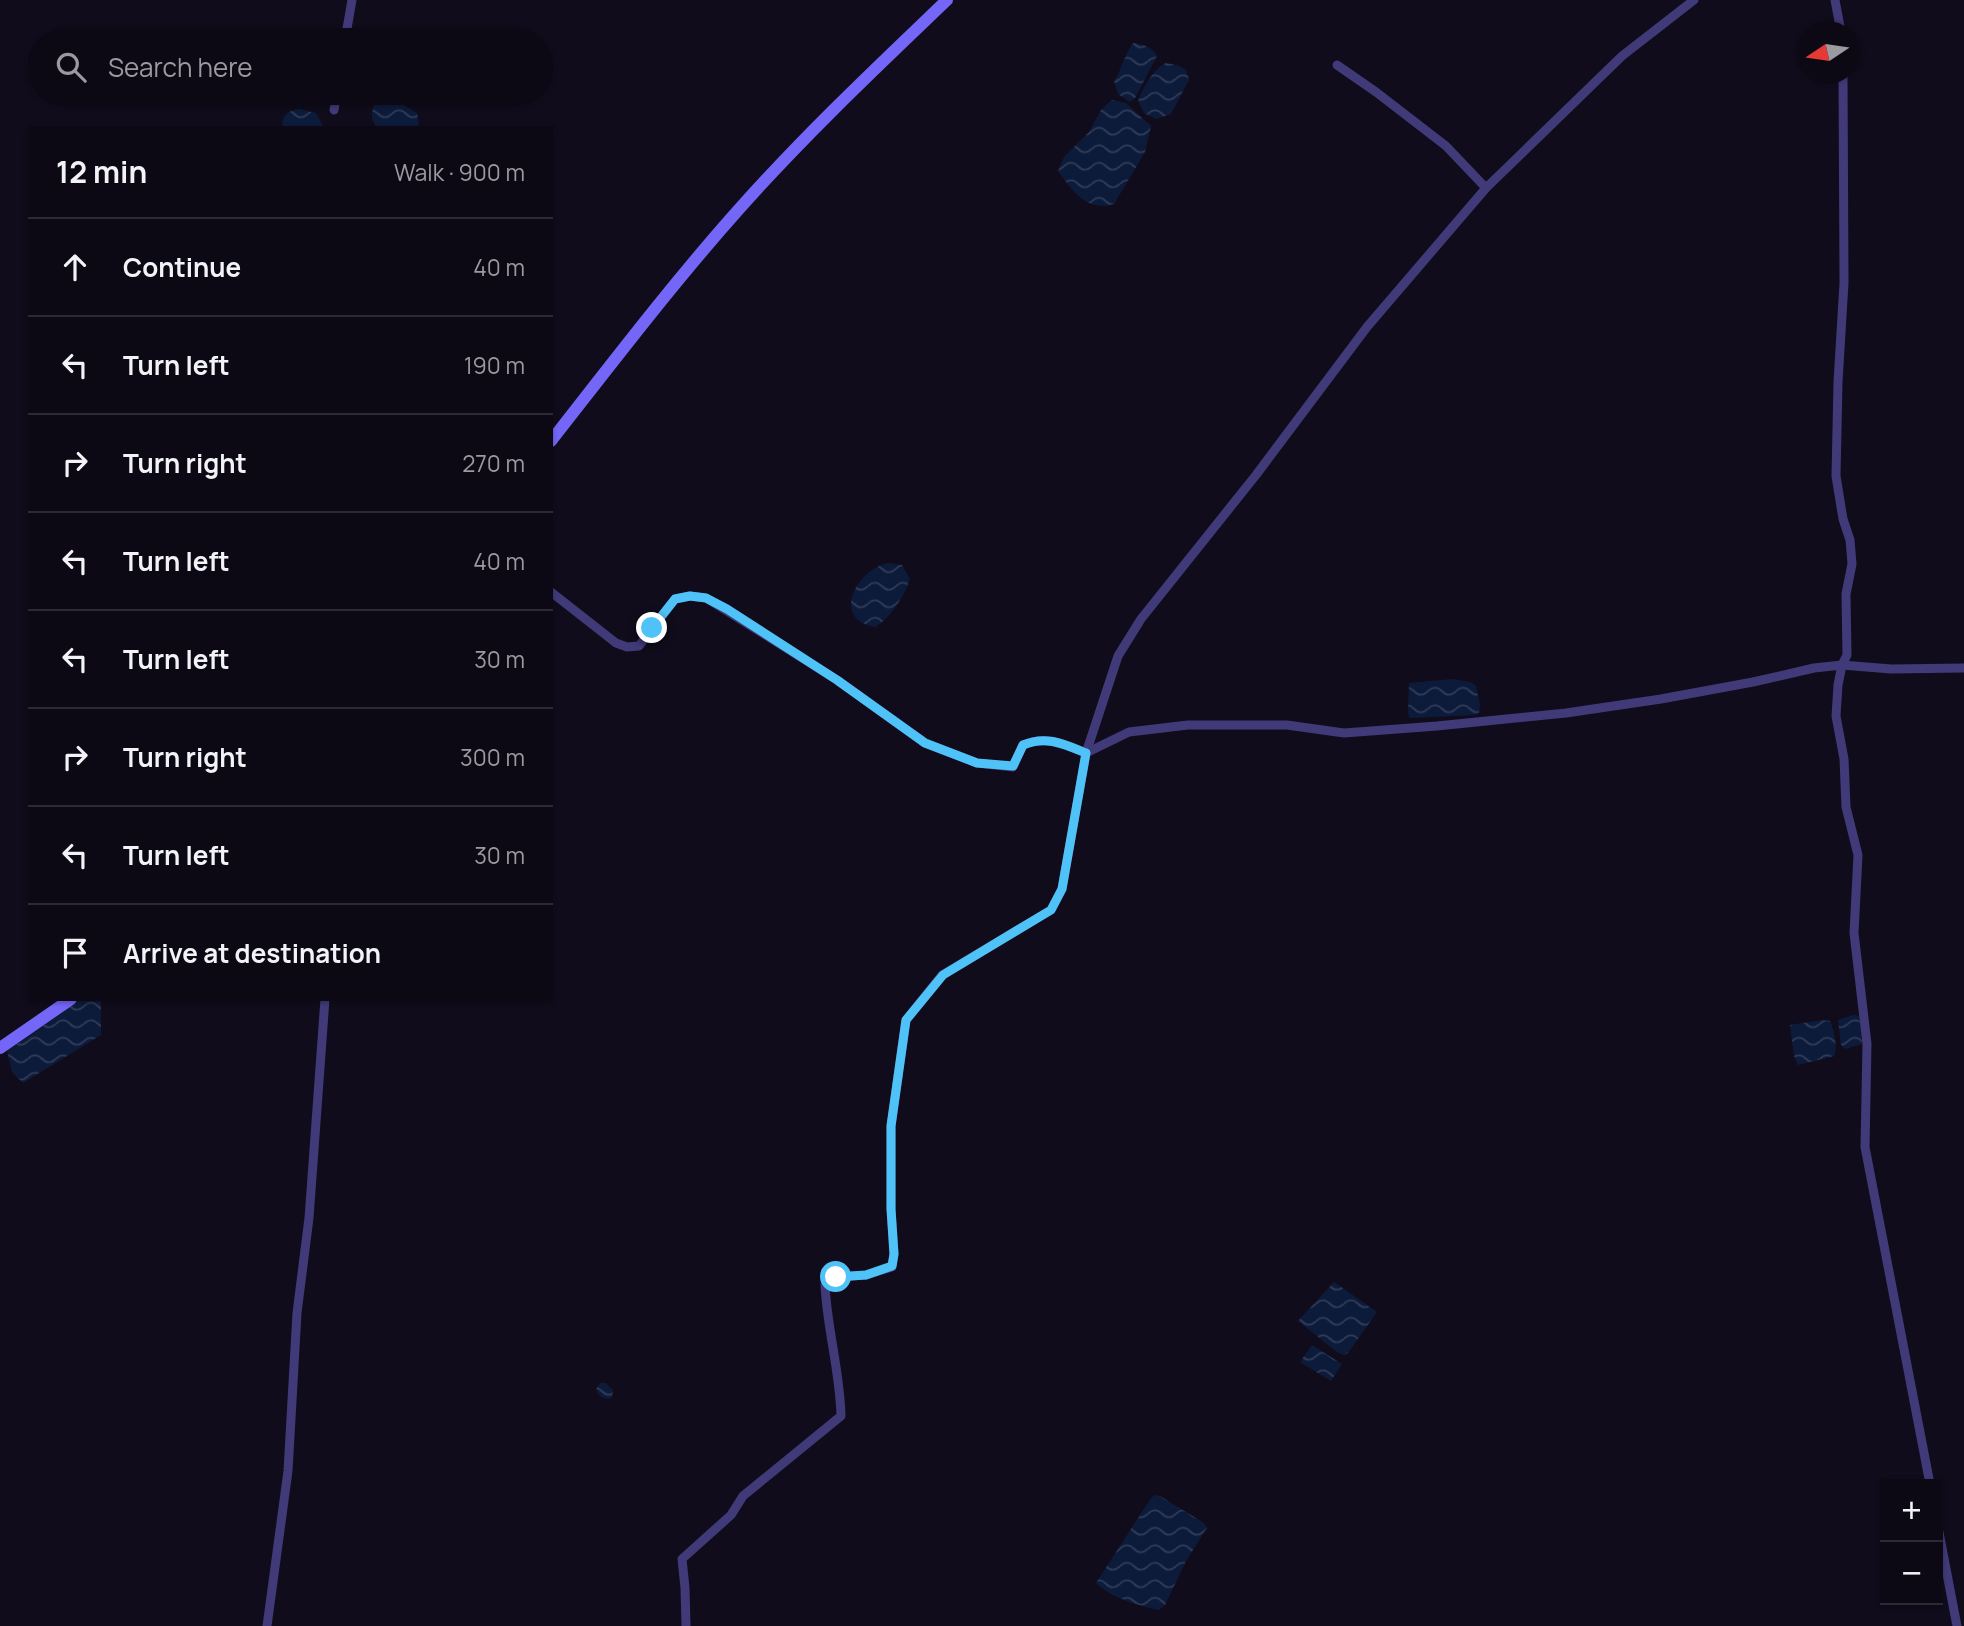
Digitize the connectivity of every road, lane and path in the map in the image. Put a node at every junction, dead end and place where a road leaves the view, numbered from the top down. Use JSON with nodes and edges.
{"nodes":[{"id":1,"x":352,"y":0,"type":"edge"},
{"id":2,"x":947,"y":0,"type":"edge"},
{"id":3,"x":1694,"y":0,"type":"edge"},
{"id":4,"x":1835,"y":0,"type":"edge"},
{"id":5,"x":1839,"y":21,"type":"edge"},
{"id":6,"x":347,"y":28,"type":"edge"},
{"id":7,"x":1337,"y":65,"type":"dead end"},
{"id":8,"x":1843,"y":84,"type":"edge"},
{"id":9,"x":335,"y":105,"type":"edge"},
{"id":10,"x":334,"y":110,"type":"dead end"},
{"id":11,"x":1486,"y":188,"type":"junction"},
{"id":12,"x":553,"y":438,"type":"edge"},
{"id":13,"x":553,"y":594,"type":"edge"},
{"id":14,"x":1842,"y":665,"type":"junction"},
{"id":15,"x":1964,"y":668,"type":"edge"},
{"id":16,"x":1086,"y":753,"type":"junction"},
{"id":17,"x":68,"y":1001,"type":"edge"},
{"id":18,"x":325,"y":1001,"type":"edge"},
{"id":19,"x":0,"y":1048,"type":"edge"},
{"id":20,"x":1929,"y":1479,"type":"edge"},
{"id":21,"x":1941,"y":1542,"type":"edge"},
{"id":22,"x":267,"y":1626,"type":"edge"},
{"id":23,"x":686,"y":1626,"type":"edge"},
{"id":24,"x":1957,"y":1626,"type":"edge"}],
"edges":[{"from":1,"to":6,"type":"street"},
{"from":2,"to":12,"type":"street"},
{"from":3,"to":11,"type":"street"},
{"from":4,"to":5,"type":"street"},
{"from":7,"to":11,"type":"street"},
{"from":8,"to":14,"type":"street"},
{"from":9,"to":10,"type":"street"},
{"from":11,"to":16,"type":"street"},
{"from":13,"to":16,"type":"street"},
{"from":14,"to":15,"type":"street"},
{"from":14,"to":16,"type":"street"},
{"from":14,"to":20,"type":"street"},
{"from":16,"to":23,"type":"street"},
{"from":17,"to":19,"type":"street"},
{"from":18,"to":22,"type":"street"},
{"from":21,"to":24,"type":"street"}]}
